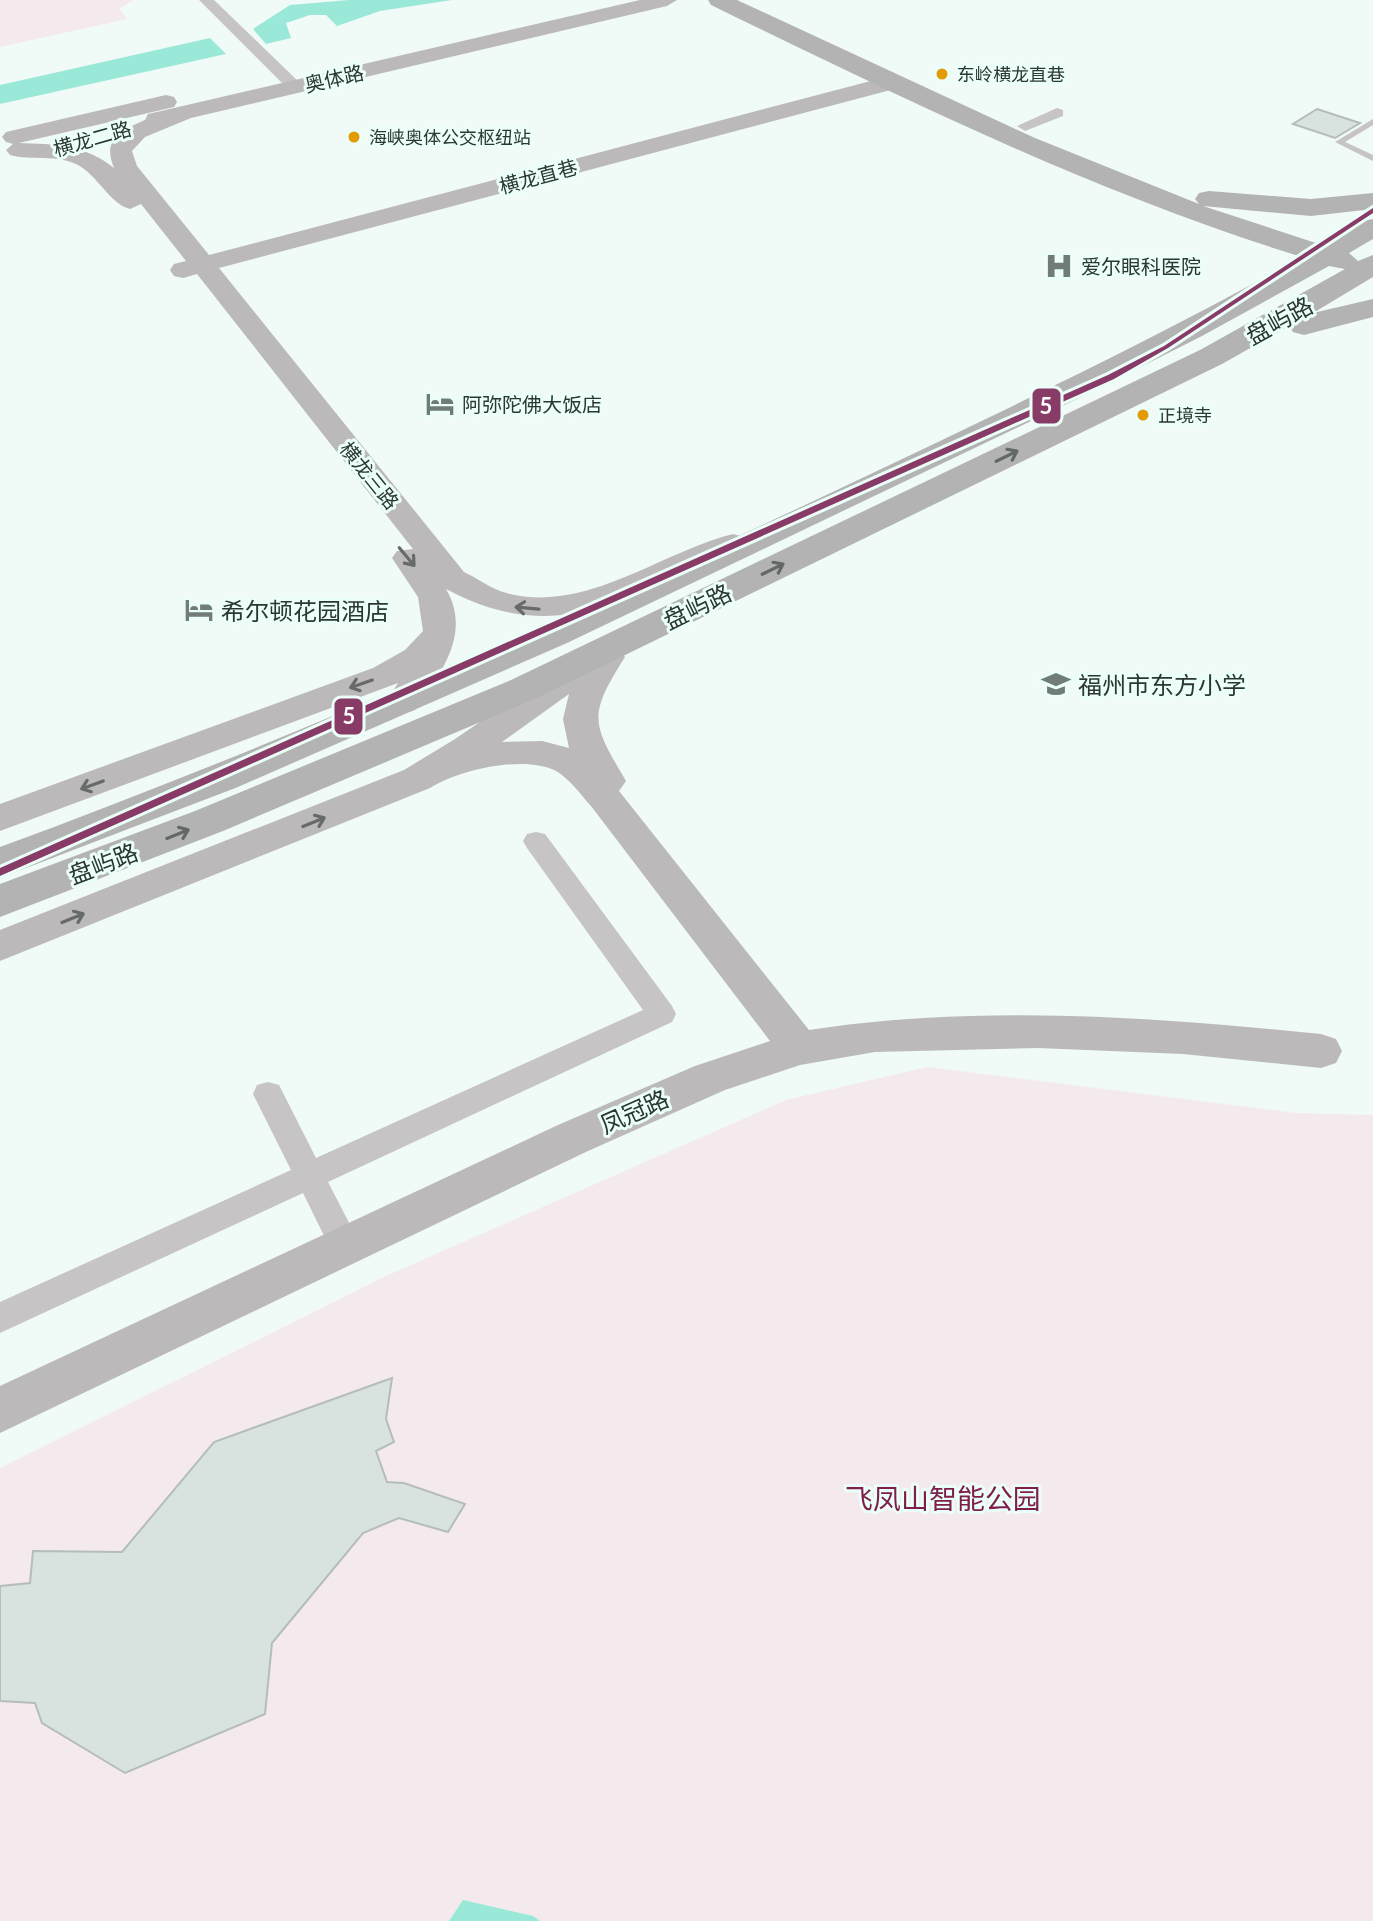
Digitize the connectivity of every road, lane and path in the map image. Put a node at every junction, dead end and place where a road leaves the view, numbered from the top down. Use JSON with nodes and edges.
{"nodes":[{"id":1,"x":206,"y":0,"type":"edge"},
{"id":2,"x":610,"y":0,"type":"edge"},
{"id":3,"x":667,"y":0,"type":"edge"},
{"id":4,"x":719,"y":0,"type":"edge"},
{"id":5,"x":755,"y":0,"type":"edge"},
{"id":6,"x":288,"y":81,"type":"junction"},
{"id":7,"x":894,"y":82,"type":"junction"},
{"id":8,"x":183,"y":113,"type":"junction"},
{"id":9,"x":1057,"y":113,"type":"dead end"},
{"id":10,"x":1373,"y":121,"type":"edge"},
{"id":11,"x":1025,"y":126,"type":"junction"},
{"id":12,"x":13,"y":152,"type":"edge"},
{"id":13,"x":1373,"y":158,"type":"edge"},
{"id":14,"x":1130,"y":189,"type":"junction"},
{"id":15,"x":1200,"y":198,"type":"junction"},
{"id":16,"x":1373,"y":201,"type":"edge"},
{"id":17,"x":1362,"y":254,"type":"edge"},
{"id":18,"x":193,"y":268,"type":"junction"},
{"id":19,"x":1373,"y":308,"type":"edge"},
{"id":20,"x":1217,"y":318,"type":"junction"},
{"id":21,"x":1211,"y":357,"type":"junction"},
{"id":22,"x":786,"y":527,"type":"junction"},
{"id":23,"x":441,"y":621,"type":"junction"},
{"id":24,"x":616,"y":645,"type":"junction"},
{"id":25,"x":403,"y":702,"type":"junction"},
{"id":26,"x":484,"y":737,"type":"junction"},
{"id":27,"x":550,"y":755,"type":"junction"},
{"id":28,"x":328,"y":772,"type":"junction"},
{"id":29,"x":417,"y":779,"type":"junction"},
{"id":30,"x":0,"y":818,"type":"edge"},
{"id":31,"x":536,"y":841,"type":"dead end"},
{"id":32,"x":0,"y":863,"type":"edge"},
{"id":33,"x":0,"y":901,"type":"edge"},
{"id":34,"x":0,"y":946,"type":"edge"},
{"id":35,"x":808,"y":1046,"type":"junction"},
{"id":36,"x":1321,"y":1051,"type":"dead end"},
{"id":37,"x":268,"y":1094,"type":"dead end"},
{"id":38,"x":309,"y":1176,"type":"junction"},
{"id":39,"x":345,"y":1246,"type":"junction"},
{"id":40,"x":0,"y":1318,"type":"edge"},
{"id":41,"x":0,"y":1410,"type":"edge"}],
"edges":[{"from":1,"to":6,"type":"street"},
{"from":2,"to":6,"type":"main road","name":"奥体路"},
{"from":3,"to":6,"type":"main road","name":"奥体路"},
{"from":4,"to":7,"type":"main road"},
{"from":5,"to":11,"type":"main road"},
{"from":6,"to":8,"type":"main road","name":"奥体路"},
{"from":6,"to":12,"type":"main road","name":"奥体路"},
{"from":7,"to":14,"type":"main road"},
{"from":7,"to":18,"type":"main road","name":"横龙直巷"},
{"from":8,"to":12,"type":"main road","name":"横龙二路"},
{"from":8,"to":18,"type":"main road","name":"横龙三路"},
{"from":9,"to":11,"type":"street"},
{"from":10,"to":13,"type":"lane"},
{"from":11,"to":15,"type":"main road"},
{"from":12,"to":18,"type":"main road","name":"横龙三路"},
{"from":14,"to":17,"type":"main road"},
{"from":14,"to":20,"type":"main road"},
{"from":15,"to":16,"type":"main road"},
{"from":15,"to":17,"type":"main road"},
{"from":17,"to":20,"type":"main road","name":"盘屿路"},
{"from":17,"to":21,"type":"main road","name":"盘屿路"},
{"from":22,"to":18,"type":"main road","name":"横龙三路","one_way":true},
{"from":18,"to":23,"type":"main road","name":"横龙三路","one_way":true},
{"from":19,"to":21,"type":"main road"},
{"from":20,"to":22,"type":"main road","name":"盘屿路"},
{"from":24,"to":21,"type":"main road","name":"盘屿路","one_way":true},
{"from":22,"to":25,"type":"main road","name":"盘屿路"},
{"from":23,"to":25,"type":"main road"},
{"from":23,"to":30,"type":"main road","one_way":true},
{"from":24,"to":26,"type":"main road"},
{"from":24,"to":28,"type":"main road","name":"盘屿路"},
{"from":24,"to":35,"type":"main road"},
{"from":25,"to":32,"type":"main road","name":"盘屿路"},
{"from":26,"to":27,"type":"main road"},
{"from":26,"to":28,"type":"main road"},
{"from":26,"to":29,"type":"main road"},
{"from":27,"to":29,"type":"main road"},
{"from":27,"to":35,"type":"main road"},
{"from":33,"to":28,"type":"main road","name":"盘屿路","one_way":true},
{"from":34,"to":29,"type":"main road","one_way":true},
{"from":31,"to":38,"type":"street"},
{"from":35,"to":36,"type":"main road","name":"凤冠路"},
{"from":35,"to":39,"type":"main road","name":"凤冠路"},
{"from":37,"to":38,"type":"street"},
{"from":38,"to":39,"type":"street"},
{"from":38,"to":40,"type":"street"},
{"from":39,"to":41,"type":"main road","name":"凤冠路"}]}
